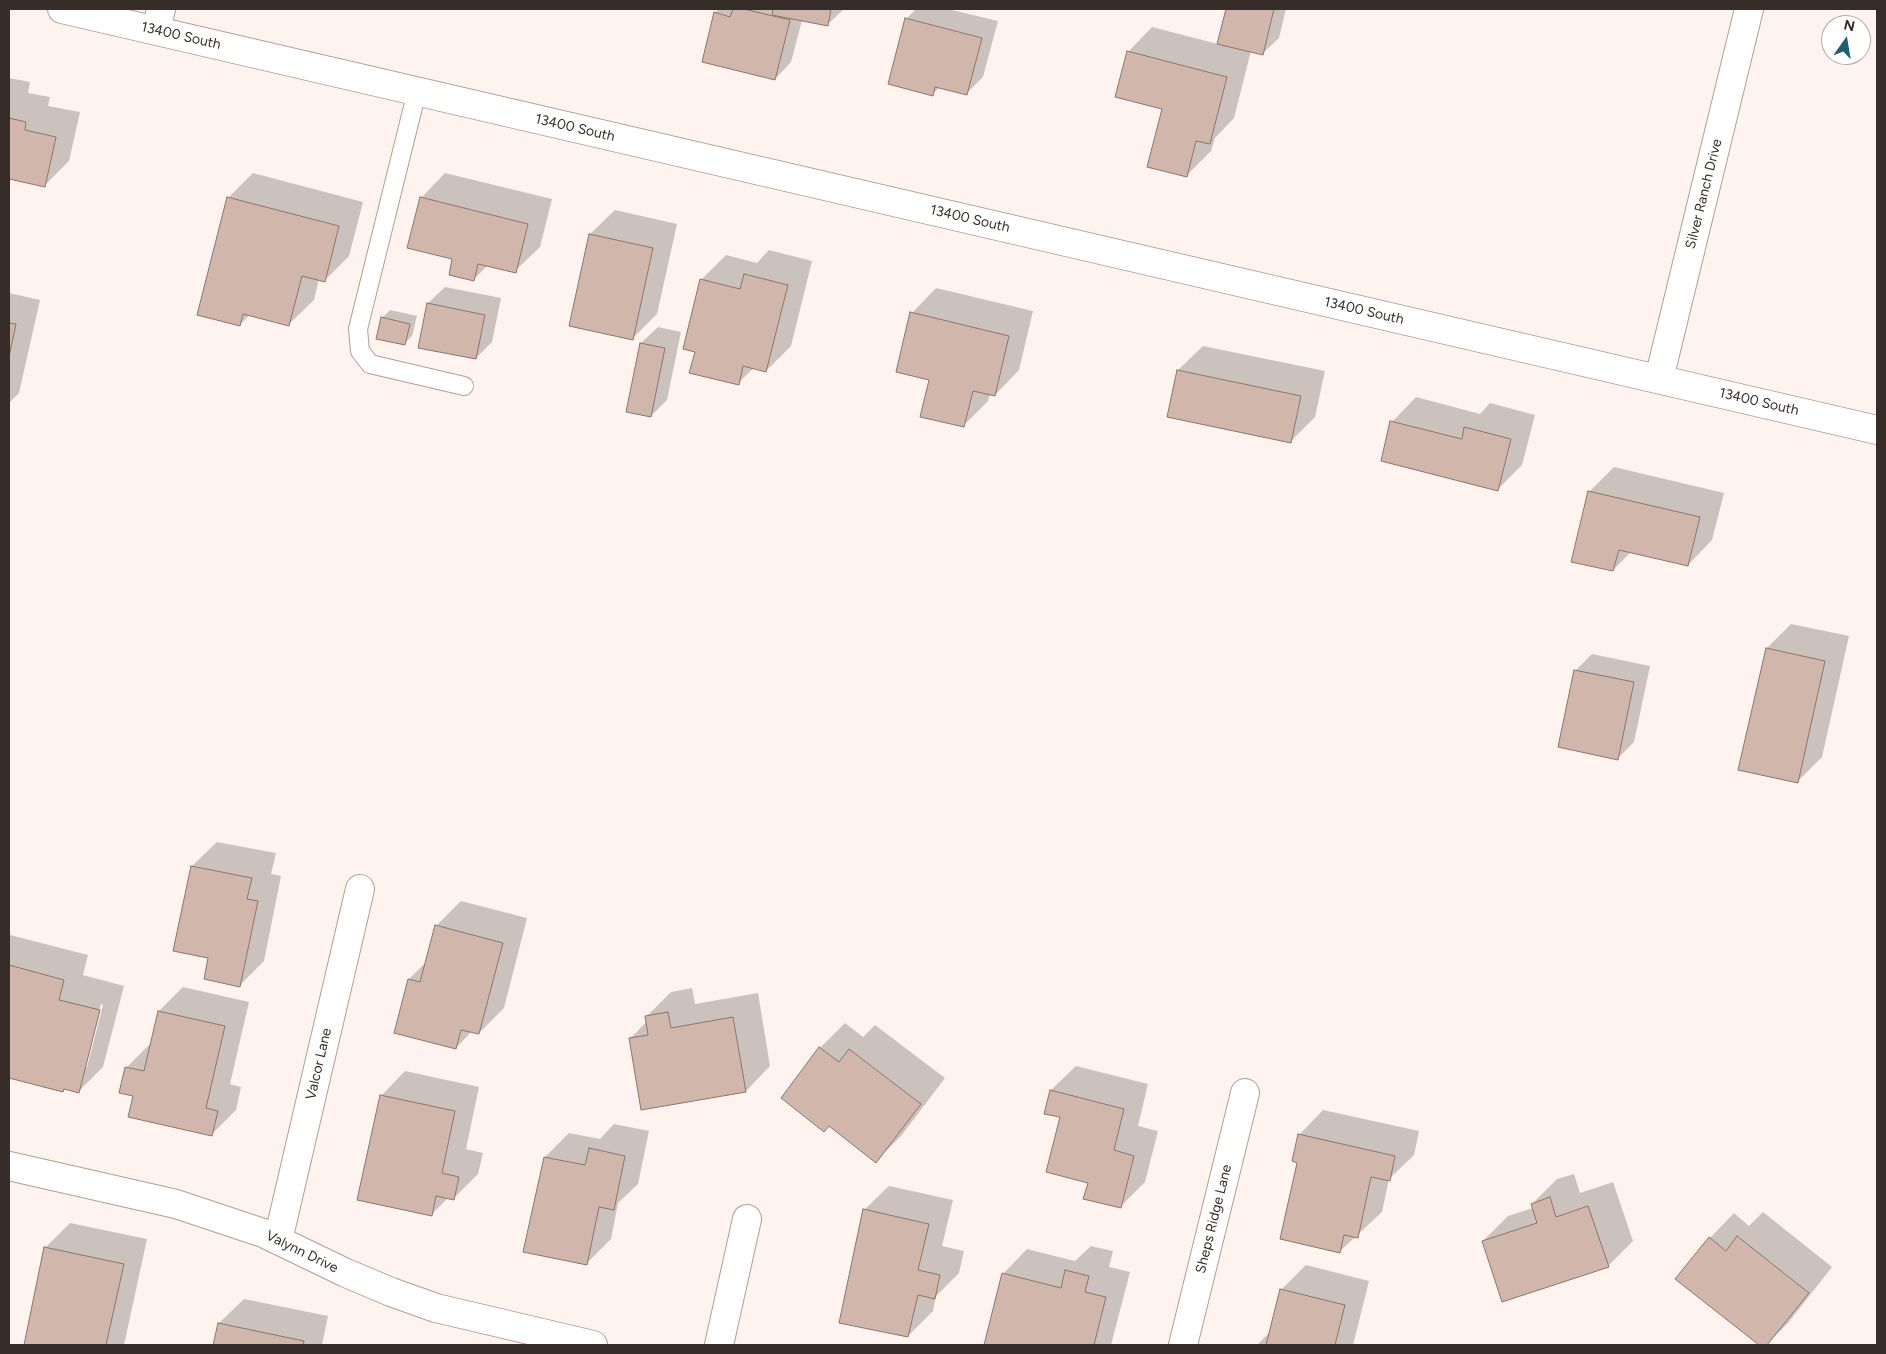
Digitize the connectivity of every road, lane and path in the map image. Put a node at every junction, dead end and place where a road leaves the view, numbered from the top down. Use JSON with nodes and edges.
{"nodes":[{"id":1,"x":62,"y":9,"type":"edge"},
{"id":2,"x":1749,"y":9,"type":"edge"},
{"id":3,"x":159,"y":20,"type":"edge"},
{"id":4,"x":417,"y":91,"type":"junction"},
{"id":5,"x":1659,"y":379,"type":"junction"},
{"id":6,"x":464,"y":386,"type":"dead end"},
{"id":7,"x":1877,"y":430,"type":"edge"},
{"id":8,"x":360,"y":889,"type":"dead end"},
{"id":9,"x":1245,"y":1093,"type":"dead end"},
{"id":10,"x":9,"y":1166,"type":"edge"},
{"id":11,"x":747,"y":1219,"type":"dead end"},
{"id":12,"x":278,"y":1240,"type":"junction"},
{"id":13,"x":593,"y":1345,"type":"edge"},
{"id":14,"x":719,"y":1345,"type":"edge"},
{"id":15,"x":1183,"y":1345,"type":"edge"}],
"edges":[{"from":1,"to":3,"type":"street","name":"13400 South"},
{"from":2,"to":5,"type":"street","name":"Silver Ranch Drive"},
{"from":3,"to":4,"type":"street","name":"13400 South"},
{"from":4,"to":5,"type":"street","name":"13400 South"},
{"from":4,"to":6,"type":"lane"},
{"from":5,"to":7,"type":"street","name":"13400 South"},
{"from":8,"to":12,"type":"street","name":"Valcor Lane"},
{"from":9,"to":15,"type":"street","name":"Sheps Ridge Lane"},
{"from":10,"to":12,"type":"street","name":"Valynn Drive"},
{"from":11,"to":14,"type":"street"},
{"from":12,"to":13,"type":"street","name":"Valynn Drive"}]}
